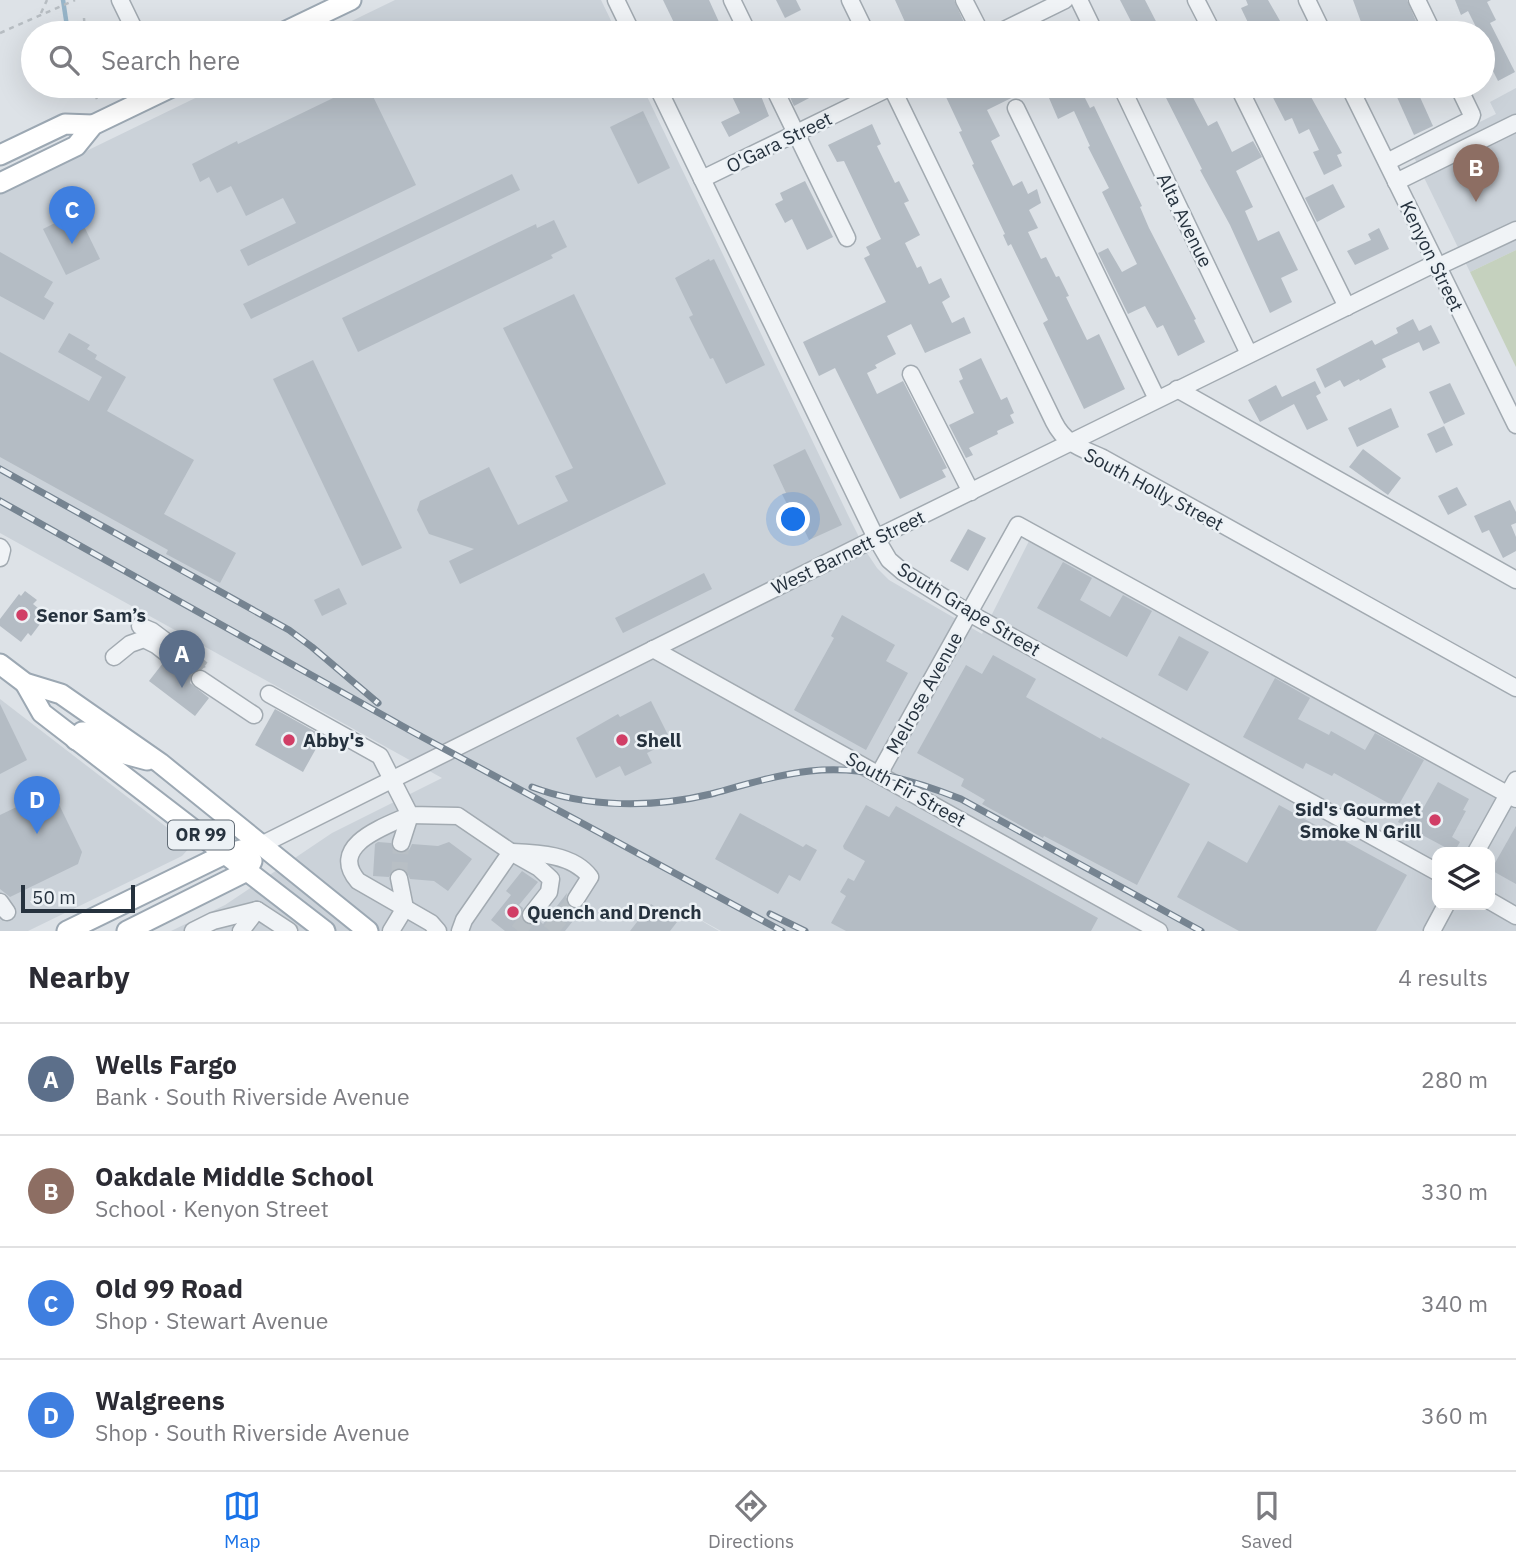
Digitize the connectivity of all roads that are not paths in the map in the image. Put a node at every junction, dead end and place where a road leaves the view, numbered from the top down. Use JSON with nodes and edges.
{"nodes":[{"id":1,"x":120,"y":0,"type":"edge"},
{"id":2,"x":351,"y":0,"type":"edge"},
{"id":3,"x":616,"y":0,"type":"edge"},
{"id":4,"x":732,"y":0,"type":"edge"},
{"id":5,"x":850,"y":0,"type":"edge"},
{"id":6,"x":964,"y":0,"type":"edge"},
{"id":7,"x":1065,"y":0,"type":"edge"},
{"id":8,"x":1079,"y":0,"type":"edge"},
{"id":9,"x":1196,"y":0,"type":"edge"},
{"id":10,"x":1307,"y":0,"type":"edge"},
{"id":11,"x":1417,"y":0,"type":"edge"},
{"id":12,"x":130,"y":21,"type":"edge"},
{"id":13,"x":307,"y":21,"type":"edge"},
{"id":14,"x":626,"y":21,"type":"edge"},
{"id":15,"x":742,"y":21,"type":"edge"},
{"id":16,"x":860,"y":21,"type":"edge"},
{"id":17,"x":975,"y":21,"type":"edge"},
{"id":18,"x":1022,"y":21,"type":"edge"},
{"id":19,"x":1089,"y":21,"type":"edge"},
{"id":20,"x":1207,"y":21,"type":"edge"},
{"id":21,"x":1318,"y":21,"type":"edge"},
{"id":22,"x":1427,"y":21,"type":"edge"},
{"id":23,"x":146,"y":98,"type":"edge"},
{"id":24,"x":663,"y":98,"type":"edge"},
{"id":25,"x":779,"y":98,"type":"edge"},
{"id":26,"x":868,"y":98,"type":"edge"},
{"id":27,"x":898,"y":98,"type":"edge"},
{"id":28,"x":1127,"y":98,"type":"edge"},
{"id":29,"x":1244,"y":98,"type":"edge"},
{"id":30,"x":1355,"y":98,"type":"edge"},
{"id":31,"x":1464,"y":98,"type":"edge"},
{"id":32,"x":1016,"y":108,"type":"dead end"},
{"id":33,"x":1516,"y":124,"type":"edge"},
{"id":34,"x":93,"y":125,"type":"junction"},
{"id":35,"x":796,"y":134,"type":"junction"},
{"id":36,"x":0,"y":155,"type":"edge"},
{"id":37,"x":1387,"y":162,"type":"junction"},
{"id":38,"x":702,"y":179,"type":"junction"},
{"id":39,"x":1396,"y":182,"type":"junction"},
{"id":40,"x":0,"y":183,"type":"edge"},
{"id":41,"x":1516,"y":230,"type":"edge"},
{"id":42,"x":847,"y":237,"type":"dead end"},
{"id":43,"x":1437,"y":265,"type":"junction"},
{"id":44,"x":1347,"y":307,"type":"junction"},
{"id":45,"x":1249,"y":354,"type":"junction"},
{"id":46,"x":911,"y":374,"type":"dead end"},
{"id":47,"x":1177,"y":389,"type":"junction"},
{"id":48,"x":1157,"y":399,"type":"junction"},
{"id":49,"x":1516,"y":425,"type":"edge"},
{"id":50,"x":1070,"y":444,"type":"junction"},
{"id":51,"x":971,"y":492,"type":"junction"},
{"id":52,"x":876,"y":538,"type":"junction"},
{"id":53,"x":0,"y":547,"type":"edge"},
{"id":54,"x":0,"y":558,"type":"edge"},
{"id":55,"x":1516,"y":580,"type":"edge"},
{"id":56,"x":969,"y":613,"type":"junction"},
{"id":57,"x":140,"y":626,"type":"dead end"},
{"id":58,"x":653,"y":649,"type":"junction"},
{"id":59,"x":114,"y":657,"type":"dead end"},
{"id":60,"x":0,"y":664,"type":"edge"},
{"id":61,"x":202,"y":674,"type":"tunnel mouth"},
{"id":62,"x":25,"y":683,"type":"junction"},
{"id":63,"x":1516,"y":688,"type":"edge"},
{"id":64,"x":270,"y":694,"type":"dead end"},
{"id":65,"x":254,"y":715,"type":"dead end"},
{"id":66,"x":76,"y":740,"type":"junction"},
{"id":67,"x":160,"y":763,"type":"junction"},
{"id":68,"x":879,"y":774,"type":"junction"},
{"id":69,"x":393,"y":780,"type":"junction"},
{"id":70,"x":1513,"y":791,"type":"edge"},
{"id":71,"x":410,"y":815,"type":"junction"},
{"id":72,"x":401,"y":843,"type":"tunnel mouth"},
{"id":73,"x":261,"y":845,"type":"junction"},
{"id":74,"x":1479,"y":847,"type":"edge"},
{"id":75,"x":511,"y":852,"type":"junction"},
{"id":76,"x":225,"y":854,"type":"junction"},
{"id":77,"x":1432,"y":869,"type":"edge"},
{"id":78,"x":247,"y":871,"type":"junction"},
{"id":79,"x":399,"y":878,"type":"tunnel mouth"},
{"id":80,"x":576,"y":899,"type":"tunnel mouth"},
{"id":81,"x":1495,"y":904,"type":"edge"},
{"id":82,"x":405,"y":908,"type":"junction"},
{"id":83,"x":257,"y":910,"type":"junction"},
{"id":84,"x":1443,"y":910,"type":"edge"},
{"id":85,"x":531,"y":915,"type":"tunnel mouth"},
{"id":86,"x":1516,"y":916,"type":"edge"},
{"id":87,"x":67,"y":931,"type":"edge"},
{"id":88,"x":127,"y":931,"type":"edge"},
{"id":89,"x":193,"y":931,"type":"edge"},
{"id":90,"x":241,"y":931,"type":"edge"},
{"id":91,"x":289,"y":931,"type":"edge"},
{"id":92,"x":325,"y":931,"type":"edge"},
{"id":93,"x":368,"y":931,"type":"edge"},
{"id":94,"x":391,"y":931,"type":"edge"},
{"id":95,"x":438,"y":931,"type":"edge"},
{"id":96,"x":460,"y":931,"type":"edge"},
{"id":97,"x":1159,"y":931,"type":"edge"},
{"id":98,"x":1432,"y":931,"type":"edge"}],
"edges":[{"from":1,"to":12,"type":"street"},
{"from":2,"to":13,"type":"main road"},
{"from":3,"to":14,"type":"street"},
{"from":4,"to":15,"type":"street"},
{"from":5,"to":16,"type":"street"},
{"from":6,"to":17,"type":"street"},
{"from":7,"to":18,"type":"street"},
{"from":8,"to":19,"type":"street"},
{"from":9,"to":20,"type":"street"},
{"from":10,"to":21,"type":"street"},
{"from":11,"to":22,"type":"street"},
{"from":23,"to":34,"type":"main road"},
{"from":24,"to":38,"type":"street","name":"South Grape Street"},
{"from":25,"to":35,"type":"street"},
{"from":26,"to":35,"type":"street","name":"O'Gara Street"},
{"from":27,"to":50,"type":"street","name":"South Holly Street"},
{"from":28,"to":45,"type":"street","name":"Alta Avenue"},
{"from":29,"to":44,"type":"street"},
{"from":30,"to":37,"type":"street","name":"Kenyon Street"},
{"from":31,"to":37,"type":"street"},
{"from":32,"to":48,"type":"street"},
{"from":33,"to":39,"type":"street"},
{"from":34,"to":36,"type":"main road"},
{"from":34,"to":40,"type":"main road"},
{"from":35,"to":38,"type":"street","name":"O'Gara Street"},
{"from":35,"to":42,"type":"street"},
{"from":37,"to":39,"type":"street","name":"Kenyon Street"},
{"from":38,"to":52,"type":"street","name":"South Grape Street"},
{"from":39,"to":43,"type":"street","name":"Kenyon Street"},
{"from":41,"to":43,"type":"street","name":"West Barnett Street"},
{"from":43,"to":44,"type":"street","name":"West Barnett Street"},
{"from":43,"to":49,"type":"street","name":"Kenyon Street"},
{"from":44,"to":45,"type":"street","name":"West Barnett Street"},
{"from":45,"to":47,"type":"street","name":"West Barnett Street"},
{"from":46,"to":51,"type":"street"},
{"from":47,"to":48,"type":"street","name":"West Barnett Street"},
{"from":47,"to":55,"type":"street"},
{"from":48,"to":50,"type":"street","name":"West Barnett Street"},
{"from":50,"to":51,"type":"street","name":"West Barnett Street"},
{"from":50,"to":63,"type":"street","name":"South Holly Street"},
{"from":51,"to":52,"type":"street","name":"West Barnett Street"},
{"from":52,"to":56,"type":"street","name":"South Grape Street"},
{"from":52,"to":58,"type":"street","name":"West Barnett Street"},
{"from":53,"to":54,"type":"street"},
{"from":56,"to":68,"type":"street","name":"Melrose Avenue"},
{"from":56,"to":70,"type":"street","name":"Melrose Avenue"},
{"from":56,"to":77,"type":"street","name":"South Grape Street"},
{"from":57,"to":59,"type":"street"},
{"from":58,"to":68,"type":"street","name":"South Fir Street"},
{"from":58,"to":69,"type":"street","name":"West Barnett Street"},
{"from":60,"to":62,"type":"main road","number":"OR 99"},
{"from":61,"to":65,"type":"street"},
{"from":62,"to":66,"type":"main road","number":"OR 99"},
{"from":62,"to":67,"type":"main road","number":"OR 99"},
{"from":64,"to":69,"type":"street"},
{"from":66,"to":67,"type":"main road"},
{"from":66,"to":76,"type":"main road","number":"OR 99"},
{"from":67,"to":73,"type":"main road","number":"OR 99"},
{"from":68,"to":97,"type":"street","name":"South Fir Street"},
{"from":69,"to":71,"type":"street"},
{"from":69,"to":73,"type":"street","name":"West Barnett Street"},
{"from":70,"to":74,"type":"street"},
{"from":71,"to":72,"type":"street"},
{"from":71,"to":75,"type":"street"},
{"from":71,"to":82,"type":"street"},
{"from":73,"to":76,"type":"main road"},
{"from":73,"to":78,"type":"main road"},
{"from":73,"to":93,"type":"main road","number":"OR 99"},
{"from":75,"to":80,"type":"street"},
{"from":75,"to":85,"type":"street"},
{"from":75,"to":96,"type":"street"},
{"from":76,"to":78,"type":"main road","number":"OR 99"},
{"from":76,"to":87,"type":"main road"},
{"from":78,"to":88,"type":"main road"},
{"from":78,"to":92,"type":"main road","number":"OR 99"},
{"from":79,"to":82,"type":"street"},
{"from":81,"to":86,"type":"street"},
{"from":82,"to":94,"type":"street"},
{"from":82,"to":95,"type":"street"},
{"from":83,"to":89,"type":"street"},
{"from":83,"to":90,"type":"street"},
{"from":83,"to":91,"type":"street"},
{"from":84,"to":98,"type":"street"}]}
